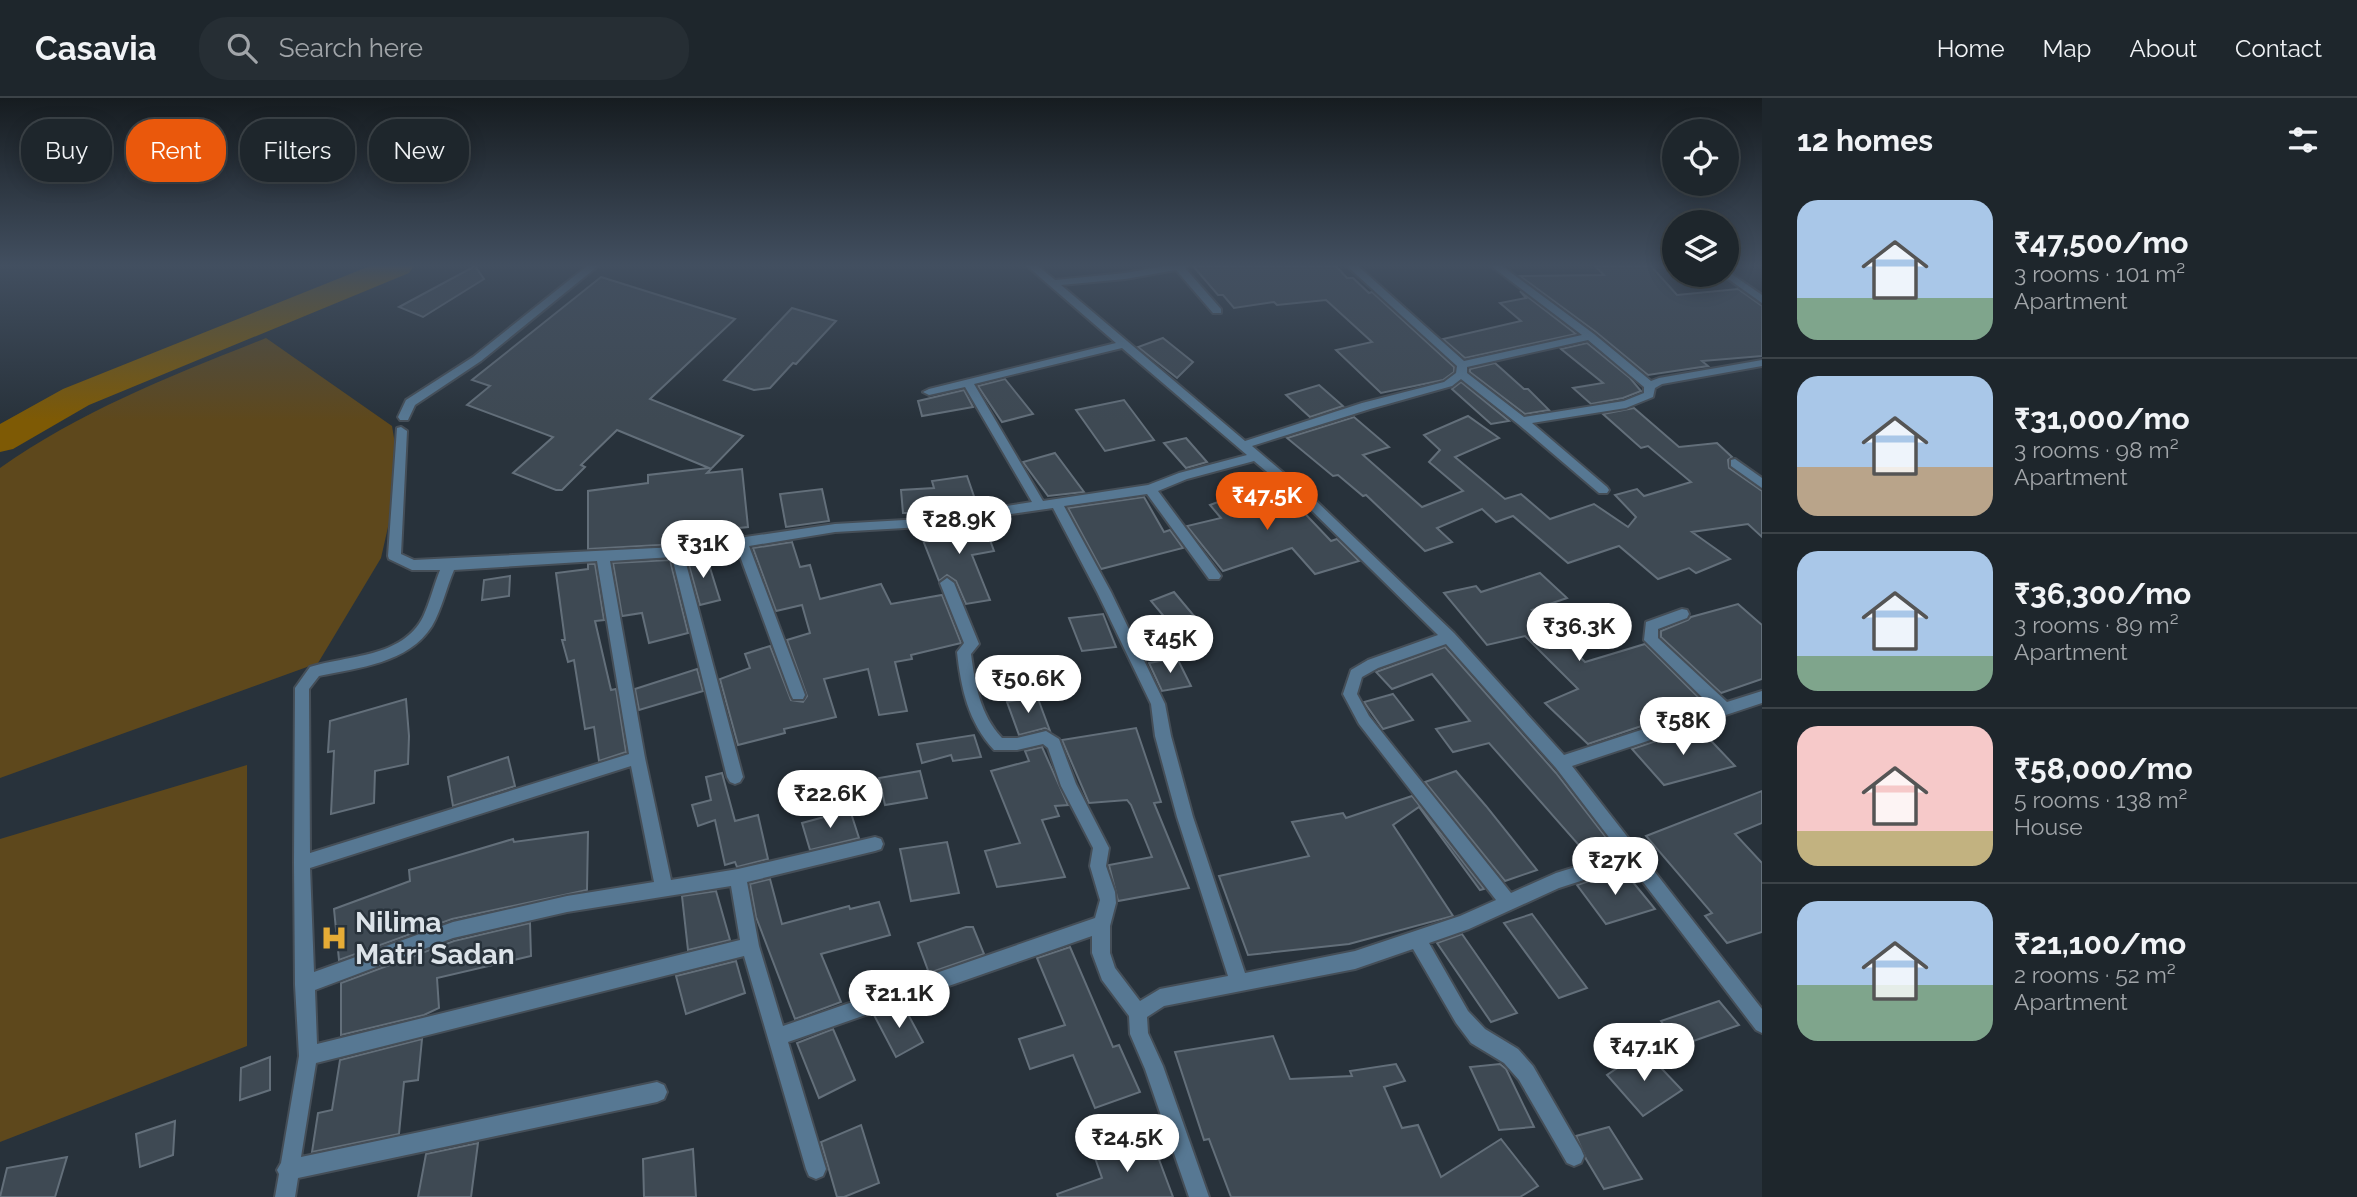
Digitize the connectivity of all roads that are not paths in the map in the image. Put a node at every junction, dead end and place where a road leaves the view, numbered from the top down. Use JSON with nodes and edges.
{"nodes":[{"id":1,"x":529,"y":317,"type":"edge"},
{"id":2,"x":1093,"y":317,"type":"edge"},
{"id":3,"x":1406,"y":317,"type":"edge"},
{"id":4,"x":1565,"y":317,"type":"edge"},
{"id":5,"x":1590,"y":336,"type":"junction"},
{"id":6,"x":1123,"y":344,"type":"junction"},
{"id":7,"x":1762,"y":363,"type":"edge"},
{"id":8,"x":1462,"y":370,"type":"junction"},
{"id":9,"x":968,"y":383,"type":"junction"},
{"id":10,"x":1650,"y":386,"type":"junction"},
{"id":11,"x":929,"y":392,"type":"dead end"},
{"id":12,"x":1522,"y":421,"type":"junction"},
{"id":13,"x":1244,"y":446,"type":"junction"},
{"id":14,"x":1258,"y":456,"type":"junction"},
{"id":15,"x":1735,"y":463,"type":"dead end"},
{"id":16,"x":1762,"y":484,"type":"edge"},
{"id":17,"x":1150,"y":489,"type":"junction"},
{"id":18,"x":1603,"y":490,"type":"dead end"},
{"id":19,"x":1049,"y":505,"type":"junction"},
{"id":20,"x":741,"y":542,"type":"junction"},
{"id":21,"x":677,"y":552,"type":"junction"},
{"id":22,"x":603,"y":558,"type":"junction"},
{"id":23,"x":449,"y":565,"type":"junction"},
{"id":24,"x":1214,"y":576,"type":"dead end"},
{"id":25,"x":947,"y":583,"type":"dead end"},
{"id":26,"x":1682,"y":614,"type":"dead end"},
{"id":27,"x":1449,"y":638,"type":"junction"},
{"id":28,"x":798,"y":695,"type":"dead end"},
{"id":29,"x":1762,"y":697,"type":"edge"},
{"id":30,"x":1724,"y":709,"type":"junction"},
{"id":31,"x":637,"y":758,"type":"junction"},
{"id":32,"x":1561,"y":763,"type":"junction"},
{"id":33,"x":735,"y":777,"type":"dead end"},
{"id":34,"x":875,"y":844,"type":"dead end"},
{"id":35,"x":1633,"y":856,"type":"junction"},
{"id":36,"x":302,"y":863,"type":"junction"},
{"id":37,"x":738,"y":877,"type":"junction"},
{"id":38,"x":664,"y":888,"type":"junction"},
{"id":39,"x":1509,"y":903,"type":"junction"},
{"id":40,"x":1101,"y":924,"type":"junction"},
{"id":41,"x":1417,"y":939,"type":"junction"},
{"id":42,"x":750,"y":946,"type":"junction"},
{"id":43,"x":1239,"y":982,"type":"junction"},
{"id":44,"x":304,"y":985,"type":"junction"},
{"id":45,"x":1138,"y":1013,"type":"junction"},
{"id":46,"x":1762,"y":1024,"type":"edge"},
{"id":47,"x":777,"y":1037,"type":"junction"},
{"id":48,"x":308,"y":1056,"type":"junction"},
{"id":49,"x":657,"y":1091,"type":"dead end"},
{"id":50,"x":1574,"y":1156,"type":"dead end"},
{"id":51,"x":816,"y":1169,"type":"dead end"},
{"id":52,"x":287,"y":1170,"type":"junction"},
{"id":53,"x":285,"y":1197,"type":"edge"},
{"id":54,"x":1199,"y":1197,"type":"edge"}],
"edges":[{"from":1,"to":23,"type":"street"},
{"from":2,"to":6,"type":"street"},
{"from":3,"to":8,"type":"street"},
{"from":4,"to":5,"type":"street"},
{"from":5,"to":8,"type":"street"},
{"from":5,"to":10,"type":"street"},
{"from":6,"to":9,"type":"street"},
{"from":6,"to":13,"type":"street"},
{"from":7,"to":10,"type":"street"},
{"from":8,"to":12,"type":"street"},
{"from":8,"to":13,"type":"street"},
{"from":9,"to":11,"type":"street"},
{"from":9,"to":19,"type":"street"},
{"from":10,"to":12,"type":"street"},
{"from":12,"to":18,"type":"street"},
{"from":13,"to":14,"type":"street"},
{"from":14,"to":17,"type":"street"},
{"from":14,"to":27,"type":"street"},
{"from":15,"to":16,"type":"street"},
{"from":17,"to":19,"type":"street"},
{"from":17,"to":24,"type":"street"},
{"from":19,"to":20,"type":"street"},
{"from":19,"to":43,"type":"street"},
{"from":20,"to":21,"type":"street"},
{"from":20,"to":28,"type":"street"},
{"from":21,"to":22,"type":"street"},
{"from":21,"to":33,"type":"street"},
{"from":22,"to":23,"type":"street"},
{"from":22,"to":31,"type":"street"},
{"from":23,"to":36,"type":"street"},
{"from":25,"to":40,"type":"street"},
{"from":26,"to":30,"type":"street"},
{"from":27,"to":32,"type":"street"},
{"from":27,"to":39,"type":"street"},
{"from":29,"to":30,"type":"street"},
{"from":30,"to":32,"type":"street"},
{"from":31,"to":36,"type":"street"},
{"from":31,"to":38,"type":"street"},
{"from":32,"to":35,"type":"street"},
{"from":34,"to":37,"type":"street"},
{"from":35,"to":39,"type":"street"},
{"from":35,"to":46,"type":"street"},
{"from":36,"to":44,"type":"street"},
{"from":37,"to":38,"type":"street"},
{"from":37,"to":42,"type":"street"},
{"from":38,"to":44,"type":"street"},
{"from":39,"to":41,"type":"street"},
{"from":40,"to":45,"type":"street"},
{"from":40,"to":47,"type":"street"},
{"from":41,"to":43,"type":"street"},
{"from":41,"to":50,"type":"street"},
{"from":42,"to":47,"type":"street"},
{"from":42,"to":48,"type":"street"},
{"from":43,"to":45,"type":"street"},
{"from":44,"to":48,"type":"street"},
{"from":45,"to":54,"type":"street"},
{"from":47,"to":51,"type":"street"},
{"from":48,"to":52,"type":"street"},
{"from":49,"to":52,"type":"street"},
{"from":52,"to":53,"type":"street"}]}
